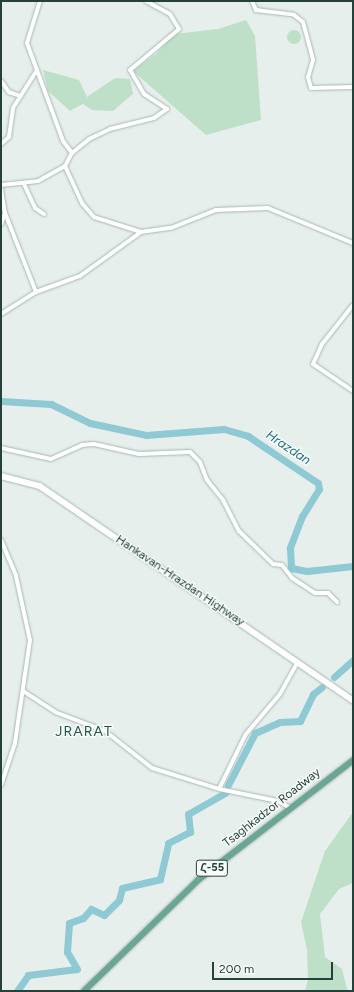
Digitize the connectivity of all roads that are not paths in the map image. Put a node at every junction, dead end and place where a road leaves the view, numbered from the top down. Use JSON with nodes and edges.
{"nodes":[{"id":1,"x":40,"y":1,"type":"edge"},
{"id":2,"x":146,"y":1,"type":"edge"},
{"id":3,"x":252,"y":1,"type":"edge"},
{"id":4,"x":37,"y":70,"type":"junction"},
{"id":5,"x":1,"y":80,"type":"edge"},
{"id":6,"x":353,"y":87,"type":"edge"},
{"id":7,"x":20,"y":96,"type":"junction"},
{"id":8,"x":1,"y":144,"type":"edge"},
{"id":9,"x":72,"y":153,"type":"junction"},
{"id":10,"x":65,"y":166,"type":"junction"},
{"id":11,"x":24,"y":184,"type":"junction"},
{"id":12,"x":1,"y":185,"type":"edge"},
{"id":13,"x":1,"y":190,"type":"edge"},
{"id":14,"x":5,"y":213,"type":"junction"},
{"id":15,"x":44,"y":214,"type":"dead end"},
{"id":16,"x":1,"y":224,"type":"edge"},
{"id":17,"x":141,"y":232,"type":"junction"},
{"id":18,"x":353,"y":243,"type":"edge"},
{"id":19,"x":36,"y":292,"type":"junction"},
{"id":20,"x":353,"y":305,"type":"edge"},
{"id":21,"x":1,"y":314,"type":"edge"},
{"id":22,"x":353,"y":391,"type":"edge"},
{"id":23,"x":1,"y":448,"type":"edge"},
{"id":24,"x":1,"y":476,"type":"edge"},
{"id":25,"x":1,"y":540,"type":"edge"},
{"id":26,"x":338,"y":602,"type":"dead end"},
{"id":27,"x":298,"y":662,"type":"junction"},
{"id":28,"x":23,"y":691,"type":"junction"},
{"id":29,"x":353,"y":700,"type":"edge"},
{"id":30,"x":353,"y":760,"type":"edge"},
{"id":31,"x":1,"y":785,"type":"edge"},
{"id":32,"x":218,"y":789,"type":"junction"},
{"id":33,"x":290,"y":808,"type":"junction"},
{"id":34,"x":84,"y":991,"type":"edge"}],
"edges":[{"from":1,"to":4,"type":"street"},
{"from":2,"to":9,"type":"street"},
{"from":3,"to":6,"type":"street"},
{"from":4,"to":7,"type":"street"},
{"from":4,"to":9,"type":"street"},
{"from":5,"to":7,"type":"street"},
{"from":7,"to":8,"type":"street"},
{"from":9,"to":10,"type":"street"},
{"from":10,"to":11,"type":"street"},
{"from":10,"to":17,"type":"street"},
{"from":11,"to":12,"type":"street"},
{"from":11,"to":15,"type":"street"},
{"from":13,"to":14,"type":"street"},
{"from":14,"to":16,"type":"street"},
{"from":14,"to":19,"type":"street"},
{"from":17,"to":18,"type":"street"},
{"from":17,"to":19,"type":"street"},
{"from":19,"to":21,"type":"street"},
{"from":20,"to":22,"type":"street"},
{"from":23,"to":26,"type":"street"},
{"from":24,"to":27,"type":"main road","name":"Hankavan-Hrazdan Highway"},
{"from":25,"to":28,"type":"street"},
{"from":27,"to":29,"type":"main road","name":"Hankavan-Hrazdan Highway"},
{"from":27,"to":32,"type":"street"},
{"from":28,"to":31,"type":"street"},
{"from":28,"to":32,"type":"street"},
{"from":30,"to":33,"type":"main road","name":"Tsaghkadzor Roadway","number":"Հ-55"},
{"from":32,"to":33,"type":"street"},
{"from":33,"to":34,"type":"main road","name":"Tsaghkadzor Roadway","number":"Հ-55"}]}
